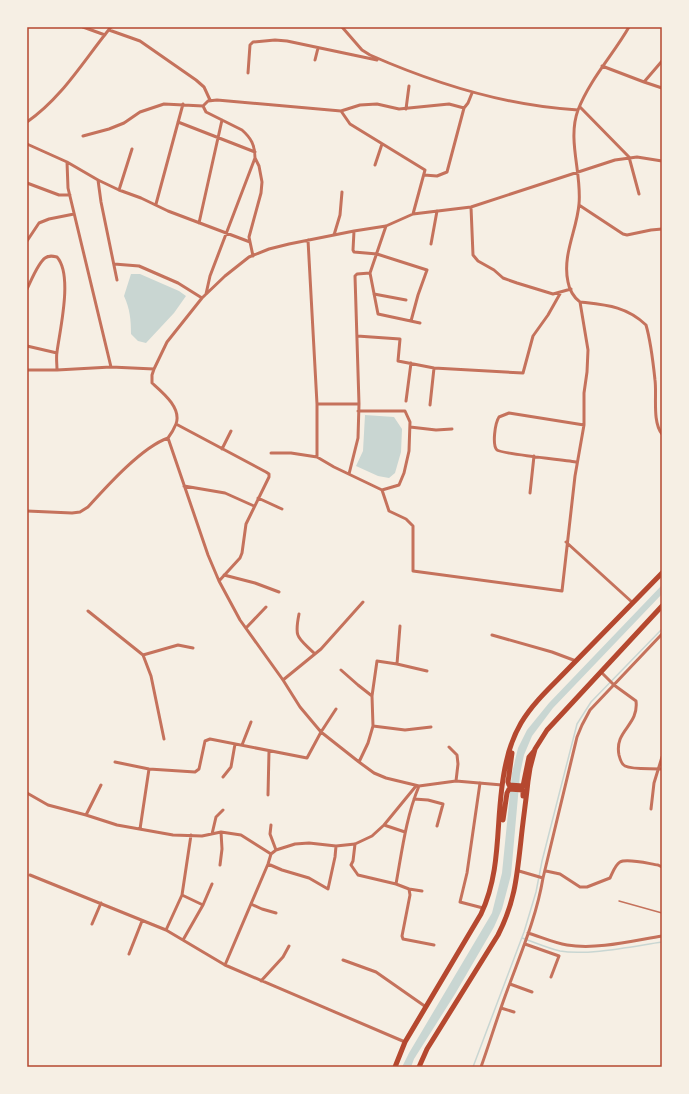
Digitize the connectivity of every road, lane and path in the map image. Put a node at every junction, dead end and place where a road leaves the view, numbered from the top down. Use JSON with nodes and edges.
{"nodes":[{"id":1,"x":83,"y":27,"type":"edge"},
{"id":2,"x":342,"y":27,"type":"edge"},
{"id":3,"x":629,"y":27,"type":"edge"},
{"id":4,"x":110,"y":28,"type":"edge"},
{"id":5,"x":104,"y":35,"type":"junction"},
{"id":6,"x":318,"y":48,"type":"junction"},
{"id":7,"x":315,"y":60,"type":"dead end"},
{"id":8,"x":383,"y":61,"type":"junction"},
{"id":9,"x":662,"y":61,"type":"edge"},
{"id":10,"x":602,"y":66,"type":"junction"},
{"id":11,"x":248,"y":73,"type":"dead end"},
{"id":12,"x":644,"y":82,"type":"junction"},
{"id":13,"x":409,"y":86,"type":"dead end"},
{"id":14,"x":662,"y":88,"type":"edge"},
{"id":15,"x":472,"y":93,"type":"junction"},
{"id":16,"x":210,"y":100,"type":"junction"},
{"id":17,"x":183,"y":104,"type":"junction"},
{"id":18,"x":204,"y":106,"type":"junction"},
{"id":19,"x":406,"y":108,"type":"junction"},
{"id":20,"x":464,"y":108,"type":"junction"},
{"id":21,"x":579,"y":109,"type":"junction"},
{"id":22,"x":341,"y":112,"type":"junction"},
{"id":23,"x":222,"y":120,"type":"junction"},
{"id":24,"x":27,"y":122,"type":"edge"},
{"id":25,"x":178,"y":122,"type":"junction"},
{"id":26,"x":83,"y":136,"type":"dead end"},
{"id":27,"x":218,"y":137,"type":"junction"},
{"id":28,"x":27,"y":144,"type":"edge"},
{"id":29,"x":382,"y":144,"type":"junction"},
{"id":30,"x":132,"y":149,"type":"dead end"},
{"id":31,"x":255,"y":152,"type":"junction"},
{"id":32,"x":629,"y":157,"type":"junction"},
{"id":33,"x":255,"y":158,"type":"junction"},
{"id":34,"x":662,"y":161,"type":"edge"},
{"id":35,"x":68,"y":162,"type":"junction"},
{"id":36,"x":375,"y":165,"type":"dead end"},
{"id":37,"x":577,"y":172,"type":"junction"},
{"id":38,"x":424,"y":175,"type":"junction"},
{"id":39,"x":98,"y":180,"type":"junction"},
{"id":40,"x":27,"y":183,"type":"edge"},
{"id":41,"x":119,"y":190,"type":"junction"},
{"id":42,"x":342,"y":192,"type":"dead end"},
{"id":43,"x":639,"y":194,"type":"dead end"},
{"id":44,"x":70,"y":195,"type":"junction"},
{"id":45,"x":156,"y":204,"type":"junction"},
{"id":46,"x":579,"y":205,"type":"junction"},
{"id":47,"x":471,"y":207,"type":"junction"},
{"id":48,"x":437,"y":211,"type":"junction"},
{"id":49,"x":74,"y":214,"type":"junction"},
{"id":50,"x":414,"y":214,"type":"junction"},
{"id":51,"x":199,"y":223,"type":"junction"},
{"id":52,"x":386,"y":226,"type":"junction"},
{"id":53,"x":662,"y":230,"type":"edge"},
{"id":54,"x":354,"y":231,"type":"junction"},
{"id":55,"x":227,"y":234,"type":"junction"},
{"id":56,"x":334,"y":235,"type":"junction"},
{"id":57,"x":308,"y":240,"type":"junction"},
{"id":58,"x":27,"y":241,"type":"edge"},
{"id":59,"x":250,"y":242,"type":"junction"},
{"id":60,"x":431,"y":244,"type":"dead end"},
{"id":61,"x":377,"y":254,"type":"junction"},
{"id":62,"x":253,"y":256,"type":"junction"},
{"id":63,"x":114,"y":264,"type":"junction"},
{"id":64,"x":370,"y":273,"type":"junction"},
{"id":65,"x":117,"y":280,"type":"dead end"},
{"id":66,"x":27,"y":289,"type":"edge"},
{"id":67,"x":571,"y":289,"type":"junction"},
{"id":68,"x":561,"y":292,"type":"junction"},
{"id":69,"x":206,"y":294,"type":"junction"},
{"id":70,"x":374,"y":294,"type":"junction"},
{"id":71,"x":202,"y":298,"type":"junction"},
{"id":72,"x":406,"y":300,"type":"dead end"},
{"id":73,"x":580,"y":302,"type":"junction"},
{"id":74,"x":411,"y":321,"type":"junction"},
{"id":75,"x":420,"y":323,"type":"dead end"},
{"id":76,"x":357,"y":336,"type":"junction"},
{"id":77,"x":27,"y":346,"type":"edge"},
{"id":78,"x":57,"y":353,"type":"junction"},
{"id":79,"x":411,"y":364,"type":"junction"},
{"id":80,"x":110,"y":367,"type":"junction"},
{"id":81,"x":434,"y":368,"type":"junction"},
{"id":82,"x":154,"y":369,"type":"junction"},
{"id":83,"x":27,"y":370,"type":"edge"},
{"id":84,"x":57,"y":370,"type":"junction"},
{"id":85,"x":406,"y":401,"type":"dead end"},
{"id":86,"x":318,"y":404,"type":"junction"},
{"id":87,"x":358,"y":404,"type":"junction"},
{"id":88,"x":430,"y":405,"type":"dead end"},
{"id":89,"x":358,"y":411,"type":"junction"},
{"id":90,"x":176,"y":424,"type":"junction"},
{"id":91,"x":584,"y":425,"type":"junction"},
{"id":92,"x":410,"y":427,"type":"junction"},
{"id":93,"x":452,"y":429,"type":"dead end"},
{"id":94,"x":231,"y":431,"type":"dead end"},
{"id":95,"x":662,"y":434,"type":"edge"},
{"id":96,"x":168,"y":438,"type":"junction"},
{"id":97,"x":222,"y":449,"type":"junction"},
{"id":98,"x":271,"y":453,"type":"dead end"},
{"id":99,"x":534,"y":456,"type":"junction"},
{"id":100,"x":317,"y":458,"type":"junction"},
{"id":101,"x":577,"y":462,"type":"junction"},
{"id":102,"x":349,"y":474,"type":"junction"},
{"id":103,"x":184,"y":486,"type":"junction"},
{"id":104,"x":382,"y":490,"type":"junction"},
{"id":105,"x":530,"y":493,"type":"dead end"},
{"id":106,"x":258,"y":498,"type":"junction"},
{"id":107,"x":254,"y":506,"type":"junction"},
{"id":108,"x":282,"y":509,"type":"dead end"},
{"id":109,"x":27,"y":511,"type":"edge"},
{"id":110,"x":566,"y":542,"type":"junction"},
{"id":111,"x":662,"y":573,"type":"edge"},
{"id":112,"x":224,"y":575,"type":"junction"},
{"id":113,"x":219,"y":581,"type":"junction"},
{"id":114,"x":279,"y":592,"type":"dead end"},
{"id":115,"x":363,"y":602,"type":"dead end"},
{"id":116,"x":633,"y":604,"type":"junction"},
{"id":117,"x":662,"y":606,"type":"edge"},
{"id":118,"x":266,"y":607,"type":"dead end"},
{"id":119,"x":88,"y":611,"type":"dead end"},
{"id":120,"x":299,"y":614,"type":"dead end"},
{"id":121,"x":400,"y":626,"type":"dead end"},
{"id":122,"x":246,"y":628,"type":"junction"},
{"id":123,"x":662,"y":634,"type":"edge"},
{"id":124,"x":492,"y":635,"type":"dead end"},
{"id":125,"x":193,"y":648,"type":"dead end"},
{"id":126,"x":315,"y":654,"type":"junction"},
{"id":127,"x":143,"y":655,"type":"junction"},
{"id":128,"x":576,"y":661,"type":"junction"},
{"id":129,"x":397,"y":664,"type":"junction"},
{"id":130,"x":342,"y":670,"type":"dead end"},
{"id":131,"x":427,"y":671,"type":"dead end"},
{"id":132,"x":601,"y":672,"type":"junction"},
{"id":133,"x":283,"y":680,"type":"junction"},
{"id":134,"x":613,"y":684,"type":"junction"},
{"id":135,"x":372,"y":696,"type":"junction"},
{"id":136,"x":336,"y":709,"type":"dead end"},
{"id":137,"x":251,"y":722,"type":"dead end"},
{"id":138,"x":373,"y":726,"type":"junction"},
{"id":139,"x":430,"y":727,"type":"dead end"},
{"id":140,"x":321,"y":732,"type":"junction"},
{"id":141,"x":164,"y":739,"type":"dead end"},
{"id":142,"x":512,"y":742,"type":"junction"},
{"id":143,"x":235,"y":744,"type":"junction"},
{"id":144,"x":242,"y":745,"type":"junction"},
{"id":145,"x":449,"y":747,"type":"dead end"},
{"id":146,"x":535,"y":749,"type":"junction"},
{"id":147,"x":269,"y":751,"type":"junction"},
{"id":148,"x":662,"y":757,"type":"edge"},
{"id":149,"x":115,"y":762,"type":"dead end"},
{"id":150,"x":358,"y":762,"type":"junction"},
{"id":151,"x":657,"y":768,"type":"junction"},
{"id":152,"x":662,"y":768,"type":"edge"},
{"id":153,"x":149,"y":769,"type":"junction"},
{"id":154,"x":223,"y":777,"type":"dead end"},
{"id":155,"x":456,"y":781,"type":"junction"},
{"id":156,"x":480,"y":783,"type":"junction"},
{"id":157,"x":101,"y":785,"type":"dead end"},
{"id":158,"x":503,"y":785,"type":"junction"},
{"id":159,"x":417,"y":786,"type":"junction"},
{"id":160,"x":509,"y":787,"type":"junction"},
{"id":161,"x":522,"y":788,"type":"junction"},
{"id":162,"x":27,"y":793,"type":"edge"},
{"id":163,"x":268,"y":795,"type":"dead end"},
{"id":164,"x":414,"y":799,"type":"junction"},
{"id":165,"x":651,"y":809,"type":"dead end"},
{"id":166,"x":223,"y":810,"type":"dead end"},
{"id":167,"x":86,"y":815,"type":"junction"},
{"id":168,"x":271,"y":825,"type":"dead end"},
{"id":169,"x":384,"y":825,"type":"junction"},
{"id":170,"x":437,"y":826,"type":"dead end"},
{"id":171,"x":140,"y":829,"type":"junction"},
{"id":172,"x":221,"y":832,"type":"junction"},
{"id":173,"x":405,"y":832,"type":"junction"},
{"id":174,"x":212,"y":834,"type":"junction"},
{"id":175,"x":191,"y":835,"type":"junction"},
{"id":176,"x":498,"y":837,"type":"junction"},
{"id":177,"x":521,"y":841,"type":"junction"},
{"id":178,"x":355,"y":844,"type":"junction"},
{"id":179,"x":336,"y":846,"type":"junction"},
{"id":180,"x":276,"y":850,"type":"junction"},
{"id":181,"x":271,"y":854,"type":"junction"},
{"id":182,"x":268,"y":864,"type":"junction"},
{"id":183,"x":220,"y":865,"type":"dead end"},
{"id":184,"x":662,"y":867,"type":"edge"},
{"id":185,"x":546,"y":870,"type":"junction"},
{"id":186,"x":519,"y":871,"type":"junction"},
{"id":187,"x":30,"y":875,"type":"dead end"},
{"id":188,"x":542,"y":877,"type":"junction"},
{"id":189,"x":212,"y":884,"type":"dead end"},
{"id":190,"x":396,"y":884,"type":"junction"},
{"id":191,"x":409,"y":889,"type":"junction"},
{"id":192,"x":422,"y":891,"type":"dead end"},
{"id":193,"x":182,"y":895,"type":"junction"},
{"id":194,"x":619,"y":901,"type":"dead end"},
{"id":195,"x":101,"y":903,"type":"junction"},
{"id":196,"x":251,"y":904,"type":"junction"},
{"id":197,"x":203,"y":905,"type":"junction"},
{"id":198,"x":484,"y":909,"type":"junction"},
{"id":199,"x":662,"y":912,"type":"edge"},
{"id":200,"x":276,"y":913,"type":"dead end"},
{"id":201,"x":142,"y":921,"type":"junction"},
{"id":202,"x":92,"y":924,"type":"dead end"},
{"id":203,"x":166,"y":930,"type":"junction"},
{"id":204,"x":528,"y":933,"type":"junction"},
{"id":205,"x":662,"y":936,"type":"edge"},
{"id":206,"x":183,"y":940,"type":"junction"},
{"id":207,"x":526,"y":943,"type":"junction"},
{"id":208,"x":434,"y":945,"type":"dead end"},
{"id":209,"x":289,"y":946,"type":"dead end"},
{"id":210,"x":129,"y":954,"type":"dead end"},
{"id":211,"x":343,"y":960,"type":"dead end"},
{"id":212,"x":224,"y":965,"type":"junction"},
{"id":213,"x":551,"y":977,"type":"dead end"},
{"id":214,"x":260,"y":981,"type":"junction"},
{"id":215,"x":510,"y":984,"type":"junction"},
{"id":216,"x":532,"y":992,"type":"dead end"},
{"id":217,"x":426,"y":1007,"type":"junction"},
{"id":218,"x":501,"y":1008,"type":"junction"},
{"id":219,"x":514,"y":1012,"type":"dead end"},
{"id":220,"x":405,"y":1042,"type":"junction"},
{"id":221,"x":395,"y":1067,"type":"edge"},
{"id":222,"x":419,"y":1067,"type":"edge"},
{"id":223,"x":481,"y":1067,"type":"edge"}],
"edges":[{"from":1,"to":5,"type":"street"},
{"from":2,"to":8,"type":"street"},
{"from":3,"to":10,"type":"street"},
{"from":4,"to":5,"type":"street"},
{"from":4,"to":16,"type":"street"},
{"from":5,"to":24,"type":"street"},
{"from":6,"to":7,"type":"street"},
{"from":6,"to":8,"type":"street"},
{"from":6,"to":11,"type":"street"},
{"from":8,"to":15,"type":"street"},
{"from":9,"to":12,"type":"street"},
{"from":10,"to":12,"type":"street"},
{"from":10,"to":21,"type":"street"},
{"from":12,"to":14,"type":"street"},
{"from":13,"to":19,"type":"street"},
{"from":15,"to":20,"type":"street"},
{"from":15,"to":21,"type":"street"},
{"from":16,"to":18,"type":"street"},
{"from":16,"to":22,"type":"street"},
{"from":17,"to":18,"type":"street"},
{"from":17,"to":25,"type":"street"},
{"from":17,"to":26,"type":"street"},
{"from":18,"to":23,"type":"street"},
{"from":19,"to":20,"type":"street"},
{"from":19,"to":22,"type":"street"},
{"from":20,"to":38,"type":"street"},
{"from":21,"to":32,"type":"street"},
{"from":21,"to":37,"type":"street"},
{"from":22,"to":29,"type":"street"},
{"from":23,"to":27,"type":"street"},
{"from":23,"to":31,"type":"street"},
{"from":25,"to":27,"type":"street"},
{"from":25,"to":45,"type":"street"},
{"from":27,"to":31,"type":"street"},
{"from":27,"to":51,"type":"street"},
{"from":28,"to":35,"type":"street"},
{"from":29,"to":36,"type":"street"},
{"from":29,"to":38,"type":"street"},
{"from":30,"to":41,"type":"street"},
{"from":31,"to":33,"type":"street"},
{"from":32,"to":34,"type":"street"},
{"from":32,"to":37,"type":"street"},
{"from":32,"to":43,"type":"street"},
{"from":33,"to":55,"type":"street"},
{"from":33,"to":59,"type":"street"},
{"from":35,"to":39,"type":"street"},
{"from":35,"to":44,"type":"street"},
{"from":37,"to":46,"type":"street"},
{"from":37,"to":47,"type":"street"},
{"from":38,"to":50,"type":"street"},
{"from":39,"to":41,"type":"street"},
{"from":39,"to":63,"type":"street"},
{"from":40,"to":44,"type":"street"},
{"from":41,"to":45,"type":"street"},
{"from":42,"to":56,"type":"street"},
{"from":44,"to":49,"type":"street"},
{"from":45,"to":51,"type":"street"},
{"from":46,"to":53,"type":"street"},
{"from":46,"to":67,"type":"street"},
{"from":47,"to":48,"type":"street"},
{"from":47,"to":68,"type":"street"},
{"from":48,"to":50,"type":"street"},
{"from":48,"to":60,"type":"street"},
{"from":49,"to":58,"type":"street"},
{"from":49,"to":80,"type":"street"},
{"from":50,"to":52,"type":"street"},
{"from":51,"to":55,"type":"street"},
{"from":52,"to":54,"type":"street"},
{"from":52,"to":61,"type":"street"},
{"from":54,"to":56,"type":"street"},
{"from":54,"to":61,"type":"street"},
{"from":55,"to":59,"type":"street"},
{"from":55,"to":69,"type":"street"},
{"from":56,"to":57,"type":"street"},
{"from":57,"to":62,"type":"street"},
{"from":57,"to":86,"type":"street"},
{"from":59,"to":62,"type":"street"},
{"from":61,"to":64,"type":"street"},
{"from":61,"to":74,"type":"street"},
{"from":62,"to":69,"type":"street"},
{"from":63,"to":65,"type":"street"},
{"from":63,"to":71,"type":"street"},
{"from":64,"to":70,"type":"street"},
{"from":64,"to":76,"type":"street"},
{"from":66,"to":78,"type":"street"},
{"from":67,"to":68,"type":"street"},
{"from":67,"to":73,"type":"street"},
{"from":68,"to":81,"type":"street"},
{"from":69,"to":71,"type":"street"},
{"from":70,"to":72,"type":"street"},
{"from":70,"to":74,"type":"street"},
{"from":71,"to":82,"type":"street"},
{"from":73,"to":91,"type":"street"},
{"from":73,"to":95,"type":"street"},
{"from":74,"to":75,"type":"street"},
{"from":76,"to":79,"type":"street"},
{"from":76,"to":87,"type":"street"},
{"from":77,"to":78,"type":"street"},
{"from":78,"to":84,"type":"street"},
{"from":79,"to":81,"type":"street"},
{"from":79,"to":85,"type":"street"},
{"from":80,"to":82,"type":"street"},
{"from":80,"to":84,"type":"street"},
{"from":81,"to":88,"type":"street"},
{"from":82,"to":90,"type":"street"},
{"from":83,"to":84,"type":"street"},
{"from":86,"to":87,"type":"street"},
{"from":86,"to":100,"type":"street"},
{"from":87,"to":89,"type":"street"},
{"from":89,"to":92,"type":"street"},
{"from":89,"to":102,"type":"street"},
{"from":90,"to":96,"type":"street"},
{"from":90,"to":97,"type":"street"},
{"from":91,"to":99,"type":"street"},
{"from":91,"to":101,"type":"street"},
{"from":92,"to":93,"type":"street"},
{"from":92,"to":104,"type":"street"},
{"from":94,"to":97,"type":"street"},
{"from":96,"to":103,"type":"street"},
{"from":96,"to":109,"type":"street"},
{"from":97,"to":106,"type":"street"},
{"from":98,"to":100,"type":"street"},
{"from":99,"to":101,"type":"street"},
{"from":99,"to":105,"type":"street"},
{"from":100,"to":102,"type":"street"},
{"from":101,"to":110,"type":"street"},
{"from":102,"to":104,"type":"street"},
{"from":103,"to":107,"type":"street"},
{"from":103,"to":113,"type":"street"},
{"from":104,"to":110,"type":"street"},
{"from":106,"to":107,"type":"street"},
{"from":106,"to":108,"type":"street"},
{"from":107,"to":112,"type":"street"},
{"from":110,"to":116,"type":"street"},
{"from":111,"to":116,"type":"main road"},
{"from":112,"to":113,"type":"street"},
{"from":112,"to":114,"type":"street"},
{"from":113,"to":122,"type":"street"},
{"from":115,"to":126,"type":"street"},
{"from":116,"to":128,"type":"main road"},
{"from":117,"to":132,"type":"main road"},
{"from":118,"to":122,"type":"street"},
{"from":119,"to":127,"type":"street"},
{"from":120,"to":126,"type":"street"},
{"from":121,"to":129,"type":"street"},
{"from":122,"to":133,"type":"street"},
{"from":123,"to":134,"type":"street"},
{"from":124,"to":128,"type":"street"},
{"from":125,"to":127,"type":"street"},
{"from":126,"to":133,"type":"street"},
{"from":127,"to":141,"type":"street"},
{"from":128,"to":142,"type":"main road"},
{"from":129,"to":131,"type":"street"},
{"from":129,"to":135,"type":"street"},
{"from":130,"to":135,"type":"street"},
{"from":132,"to":134,"type":"street"},
{"from":132,"to":146,"type":"main road"},
{"from":133,"to":140,"type":"street"},
{"from":134,"to":151,"type":"street"},
{"from":134,"to":185,"type":"street"},
{"from":135,"to":138,"type":"street"},
{"from":136,"to":140,"type":"street"},
{"from":137,"to":144,"type":"street"},
{"from":138,"to":139,"type":"street"},
{"from":138,"to":150,"type":"street"},
{"from":140,"to":147,"type":"street"},
{"from":140,"to":150,"type":"street"},
{"from":142,"to":158,"type":"main road"},
{"from":142,"to":160,"type":"main road"},
{"from":143,"to":144,"type":"street"},
{"from":143,"to":153,"type":"street"},
{"from":143,"to":154,"type":"street"},
{"from":144,"to":147,"type":"street"},
{"from":145,"to":155,"type":"street"},
{"from":146,"to":161,"type":"main road"},
{"from":146,"to":177,"type":"main road"},
{"from":147,"to":163,"type":"street"},
{"from":148,"to":151,"type":"street"},
{"from":149,"to":153,"type":"street"},
{"from":150,"to":159,"type":"street"},
{"from":151,"to":152,"type":"street"},
{"from":151,"to":165,"type":"street"},
{"from":153,"to":171,"type":"street"},
{"from":155,"to":156,"type":"street"},
{"from":155,"to":159,"type":"street"},
{"from":156,"to":158,"type":"street"},
{"from":156,"to":198,"type":"street"},
{"from":157,"to":167,"type":"street"},
{"from":158,"to":176,"type":"main road"},
{"from":159,"to":164,"type":"street"},
{"from":159,"to":169,"type":"street"},
{"from":160,"to":161,"type":"main road"},
{"from":160,"to":176,"type":"main road"},
{"from":161,"to":177,"type":"main road"},
{"from":162,"to":167,"type":"street"},
{"from":164,"to":170,"type":"street"},
{"from":164,"to":173,"type":"street"},
{"from":166,"to":174,"type":"street"},
{"from":167,"to":171,"type":"street"},
{"from":168,"to":180,"type":"street"},
{"from":169,"to":173,"type":"street"},
{"from":169,"to":178,"type":"street"},
{"from":171,"to":175,"type":"street"},
{"from":172,"to":174,"type":"street"},
{"from":172,"to":181,"type":"street"},
{"from":172,"to":183,"type":"street"},
{"from":173,"to":190,"type":"street"},
{"from":174,"to":175,"type":"street"},
{"from":175,"to":193,"type":"street"},
{"from":176,"to":198,"type":"main road"},
{"from":177,"to":186,"type":"main road"},
{"from":178,"to":179,"type":"street"},
{"from":178,"to":190,"type":"street"},
{"from":179,"to":180,"type":"street"},
{"from":179,"to":182,"type":"street"},
{"from":180,"to":181,"type":"street"},
{"from":181,"to":182,"type":"street"},
{"from":182,"to":196,"type":"street"},
{"from":184,"to":185,"type":"street"},
{"from":185,"to":188,"type":"street"},
{"from":186,"to":188,"type":"street"},
{"from":186,"to":222,"type":"main road"},
{"from":187,"to":195,"type":"street"},
{"from":188,"to":204,"type":"street"},
{"from":189,"to":197,"type":"street"},
{"from":190,"to":191,"type":"street"},
{"from":191,"to":192,"type":"street"},
{"from":191,"to":208,"type":"street"},
{"from":193,"to":197,"type":"street"},
{"from":193,"to":203,"type":"street"},
{"from":194,"to":199,"type":"lane"},
{"from":195,"to":201,"type":"street"},
{"from":195,"to":202,"type":"street"},
{"from":196,"to":200,"type":"street"},
{"from":196,"to":212,"type":"street"},
{"from":197,"to":206,"type":"street"},
{"from":198,"to":217,"type":"main road"},
{"from":201,"to":203,"type":"street"},
{"from":201,"to":210,"type":"street"},
{"from":203,"to":206,"type":"street"},
{"from":204,"to":205,"type":"street"},
{"from":204,"to":207,"type":"street"},
{"from":206,"to":212,"type":"street"},
{"from":207,"to":213,"type":"street"},
{"from":207,"to":215,"type":"street"},
{"from":209,"to":214,"type":"street"},
{"from":211,"to":217,"type":"street"},
{"from":212,"to":214,"type":"street"},
{"from":214,"to":220,"type":"street"},
{"from":215,"to":216,"type":"street"},
{"from":215,"to":218,"type":"street"},
{"from":217,"to":220,"type":"main road"},
{"from":218,"to":219,"type":"street"},
{"from":218,"to":223,"type":"street"},
{"from":220,"to":221,"type":"main road"}]}
